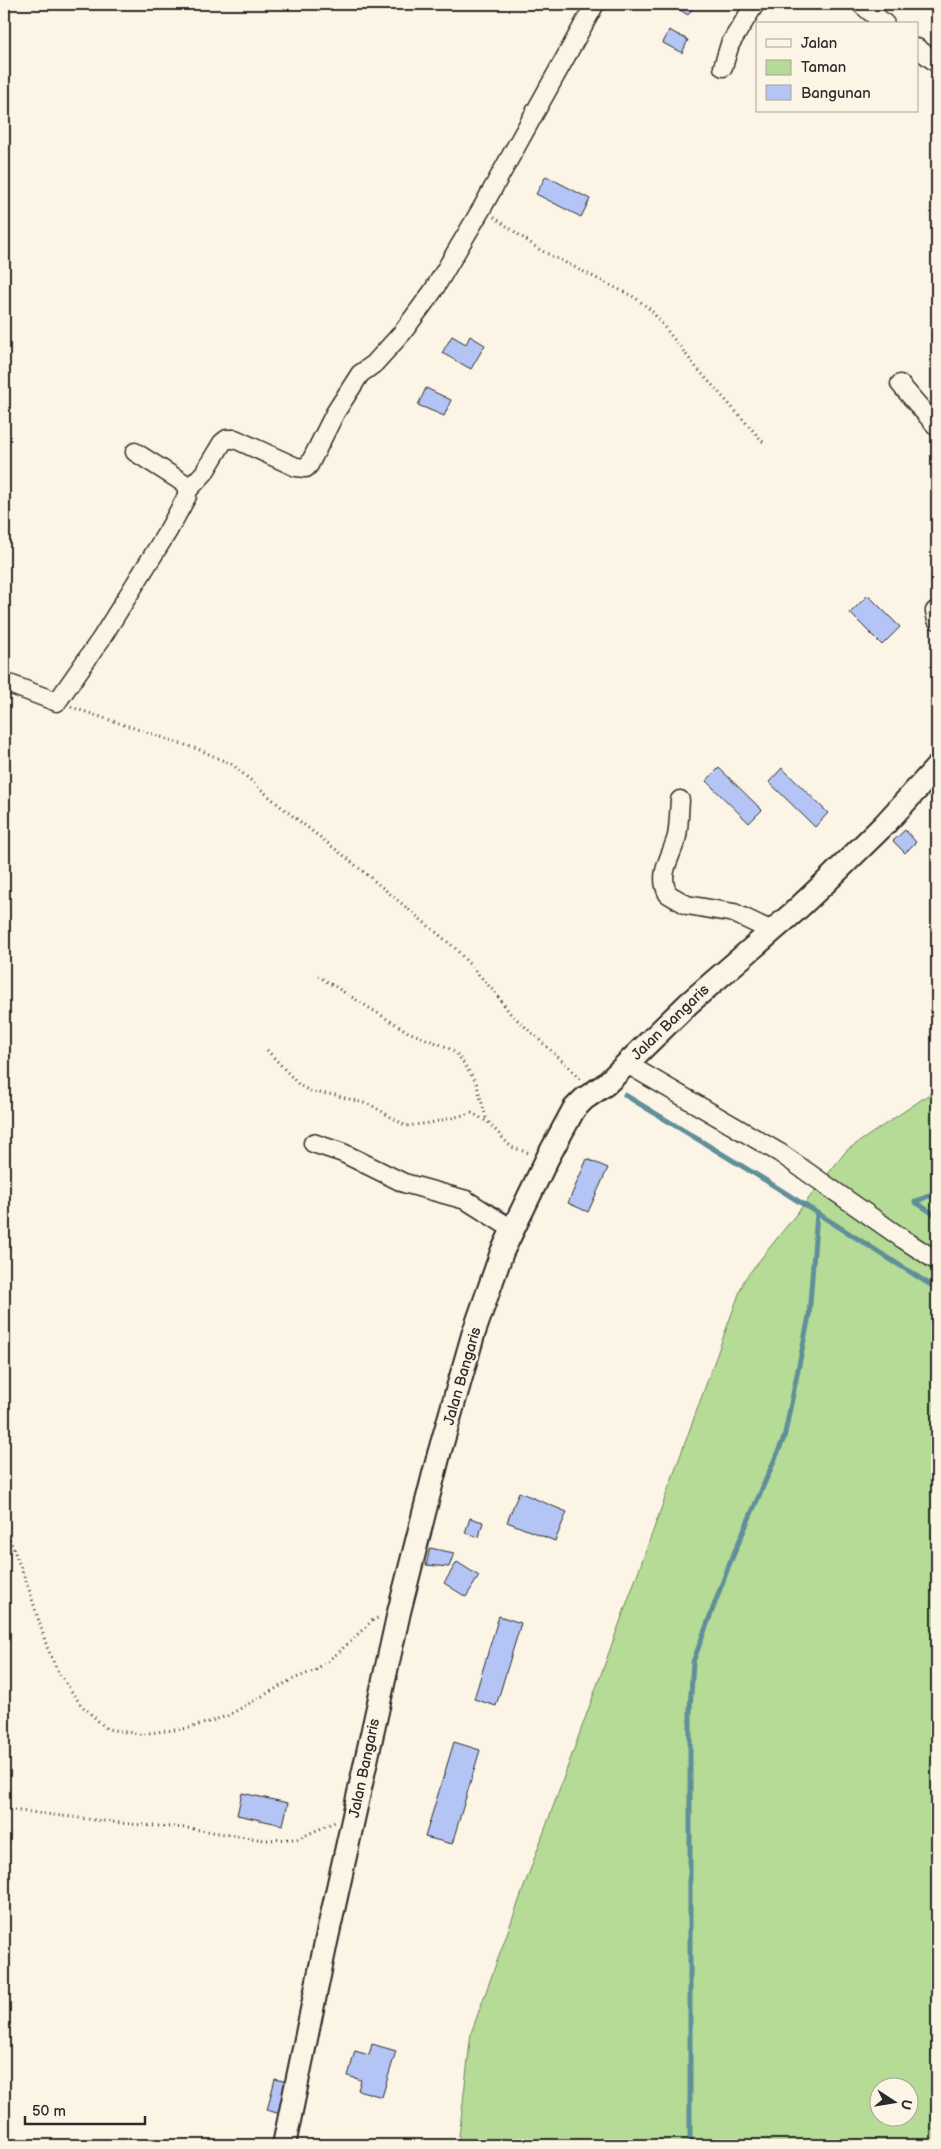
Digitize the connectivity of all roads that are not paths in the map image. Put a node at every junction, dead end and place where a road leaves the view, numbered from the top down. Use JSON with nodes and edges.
{"nodes":[{"id":1,"x":595,"y":4,"type":"edge"},
{"id":2,"x":755,"y":4,"type":"edge"},
{"id":3,"x":861,"y":4,"type":"edge"},
{"id":4,"x":883,"y":22,"type":"edge"},
{"id":5,"x":918,"y":49,"type":"edge"},
{"id":6,"x":937,"y":63,"type":"edge"},
{"id":7,"x":723,"y":67,"type":"dead end"},
{"id":8,"x":900,"y":384,"type":"dead end"},
{"id":9,"x":937,"y":427,"type":"edge"},
{"id":10,"x":135,"y":452,"type":"dead end"},
{"id":11,"x":188,"y":490,"type":"junction"},
{"id":12,"x":4,"y":682,"type":"edge"},
{"id":13,"x":937,"y":767,"type":"edge"},
{"id":14,"x":680,"y":800,"type":"dead end"},
{"id":15,"x":772,"y":931,"type":"junction"},
{"id":16,"x":626,"y":1064,"type":"junction"},
{"id":17,"x":313,"y":1143,"type":"dead end"},
{"id":18,"x":512,"y":1229,"type":"junction"},
{"id":19,"x":937,"y":1261,"type":"edge"},
{"id":20,"x":284,"y":2145,"type":"edge"}],
"edges":[{"from":1,"to":11,"type":"street"},
{"from":2,"to":7,"type":"street"},
{"from":3,"to":4,"type":"street"},
{"from":5,"to":6,"type":"street"},
{"from":8,"to":9,"type":"street"},
{"from":10,"to":11,"type":"street"},
{"from":11,"to":12,"type":"street"},
{"from":13,"to":15,"type":"street","name":"Jalan Bangaris"},
{"from":14,"to":15,"type":"street"},
{"from":15,"to":16,"type":"street","name":"Jalan Bangaris"},
{"from":16,"to":18,"type":"street","name":"Jalan Bangaris"},
{"from":16,"to":19,"type":"street"},
{"from":17,"to":18,"type":"street"},
{"from":18,"to":20,"type":"street","name":"Jalan Bangaris"}]}
